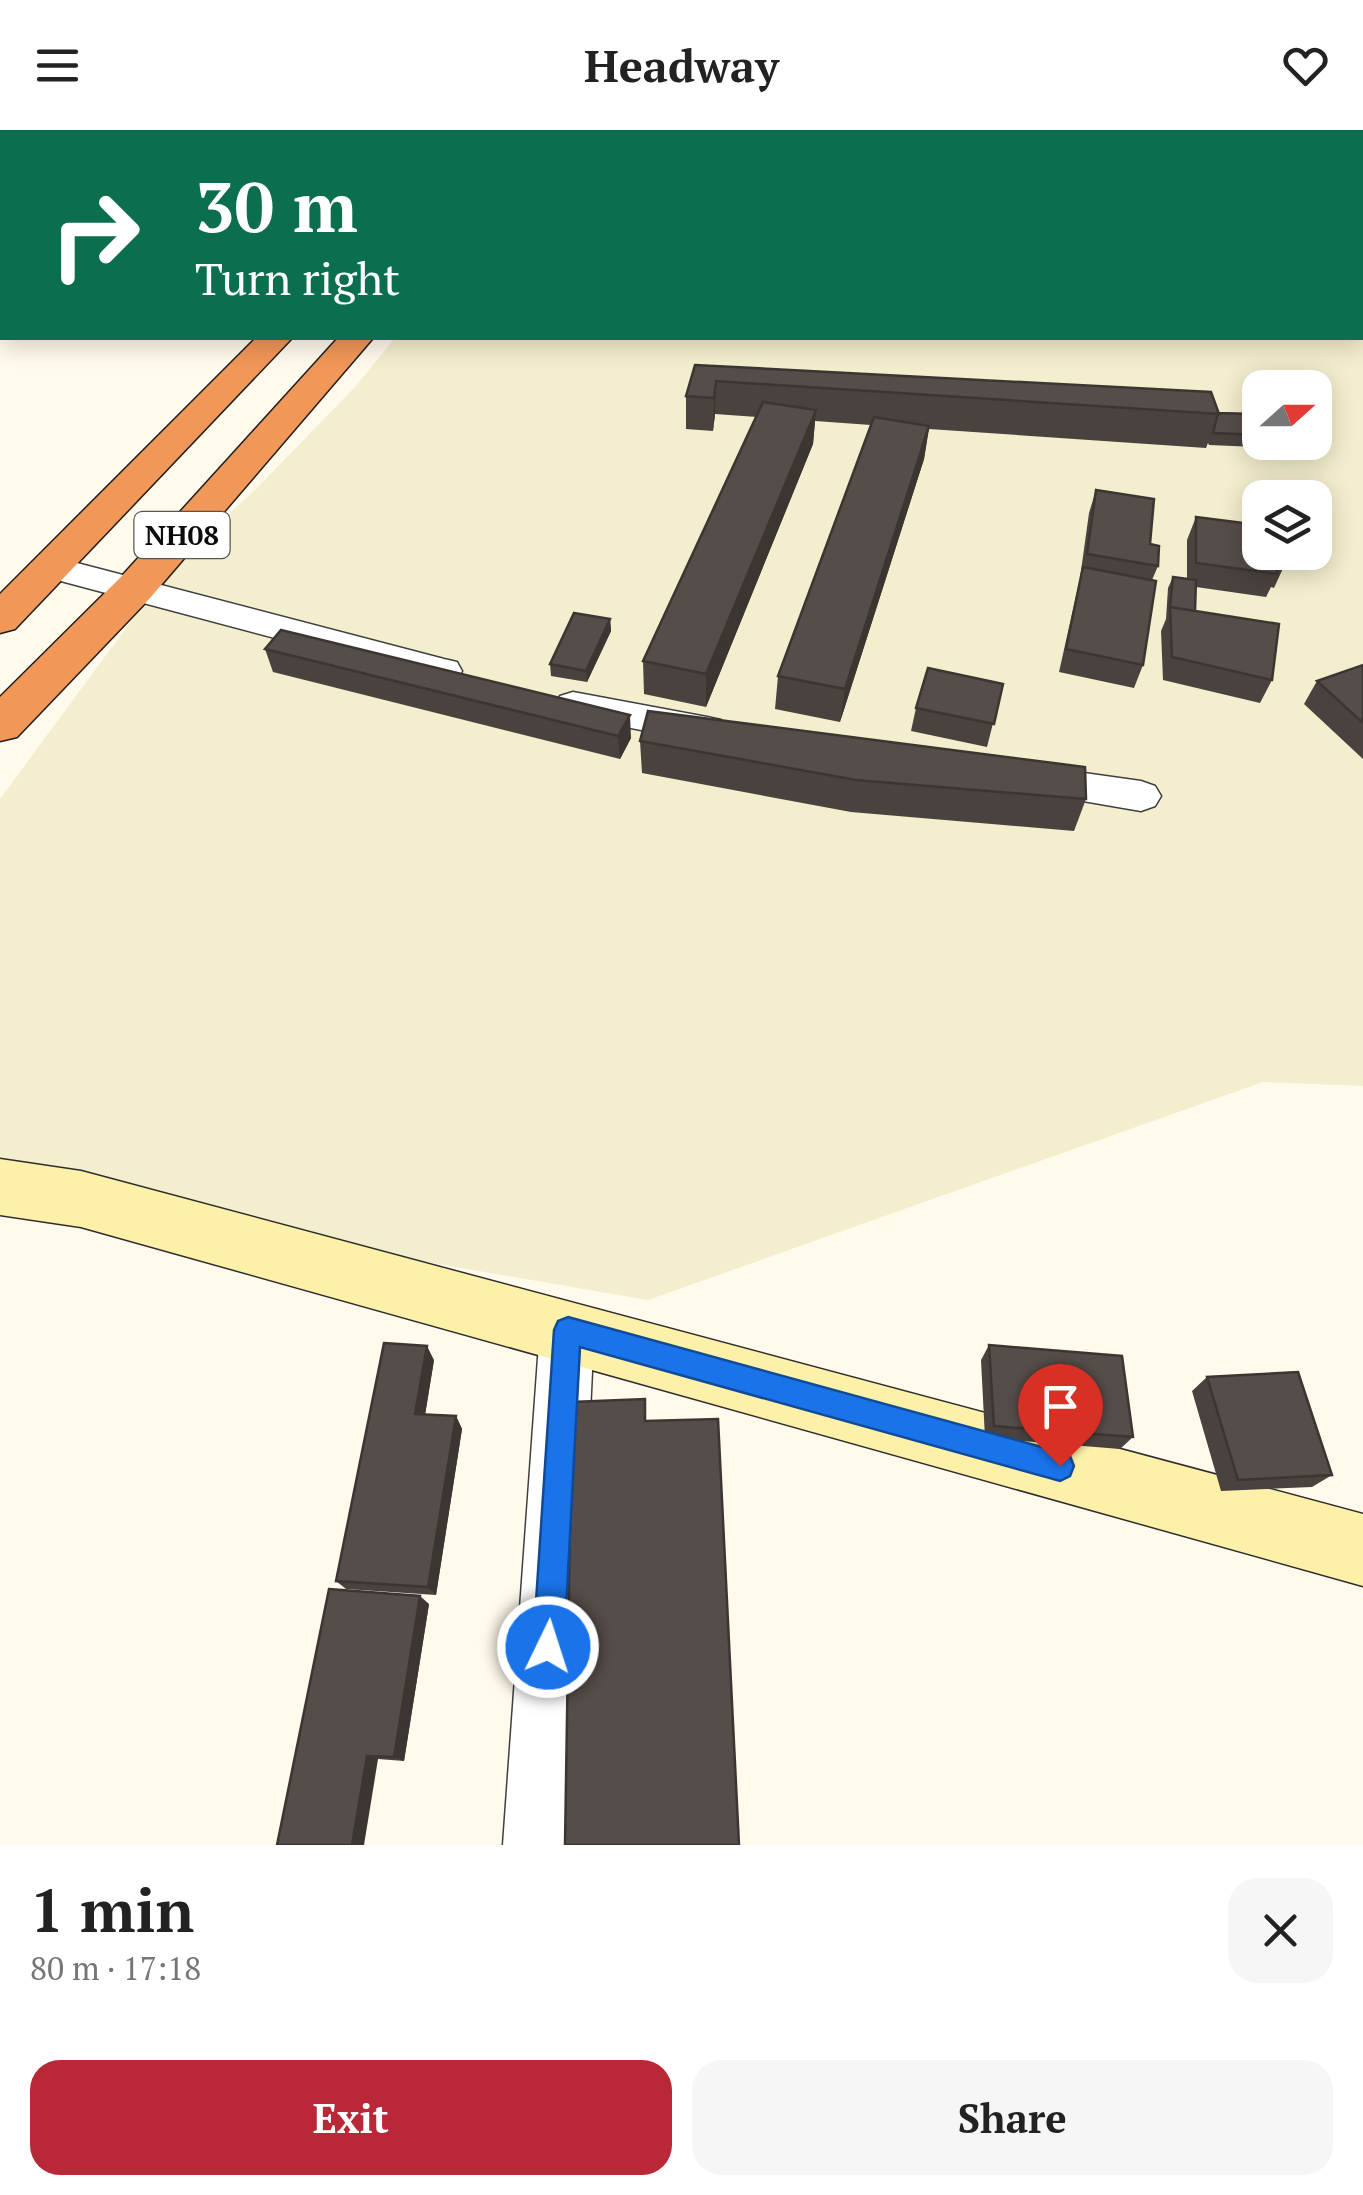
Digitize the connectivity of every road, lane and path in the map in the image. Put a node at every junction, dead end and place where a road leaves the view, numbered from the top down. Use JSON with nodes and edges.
{"nodes":[{"id":1,"x":274,"y":340,"type":"edge"},
{"id":2,"x":354,"y":340,"type":"edge"},
{"id":3,"x":54,"y":568,"type":"junction"},
{"id":4,"x":135,"y":588,"type":"junction"},
{"id":5,"x":0,"y":619,"type":"edge"},
{"id":6,"x":474,"y":679,"type":"edge"},
{"id":7,"x":531,"y":694,"type":"edge"},
{"id":8,"x":0,"y":725,"type":"edge"},
{"id":9,"x":740,"y":735,"type":"edge"},
{"id":10,"x":988,"y":773,"type":"edge"},
{"id":11,"x":1141,"y":796,"type":"dead end"},
{"id":12,"x":0,"y":1187,"type":"edge"},
{"id":13,"x":568,"y":1330,"type":"junction"},
{"id":14,"x":1363,"y":1550,"type":"edge"},
{"id":15,"x":536,"y":1845,"type":"edge"}],
"edges":[{"from":1,"to":3,"type":"highway","number":"NH08"},
{"from":2,"to":4,"type":"highway","number":"NH08"},
{"from":3,"to":4,"type":"street"},
{"from":3,"to":5,"type":"highway","number":"NH08"},
{"from":4,"to":6,"type":"street"},
{"from":4,"to":8,"type":"highway","number":"NH08"},
{"from":7,"to":9,"type":"street"},
{"from":10,"to":11,"type":"street"},
{"from":12,"to":13,"type":"street"},
{"from":13,"to":14,"type":"street"},
{"from":13,"to":15,"type":"street"}]}
